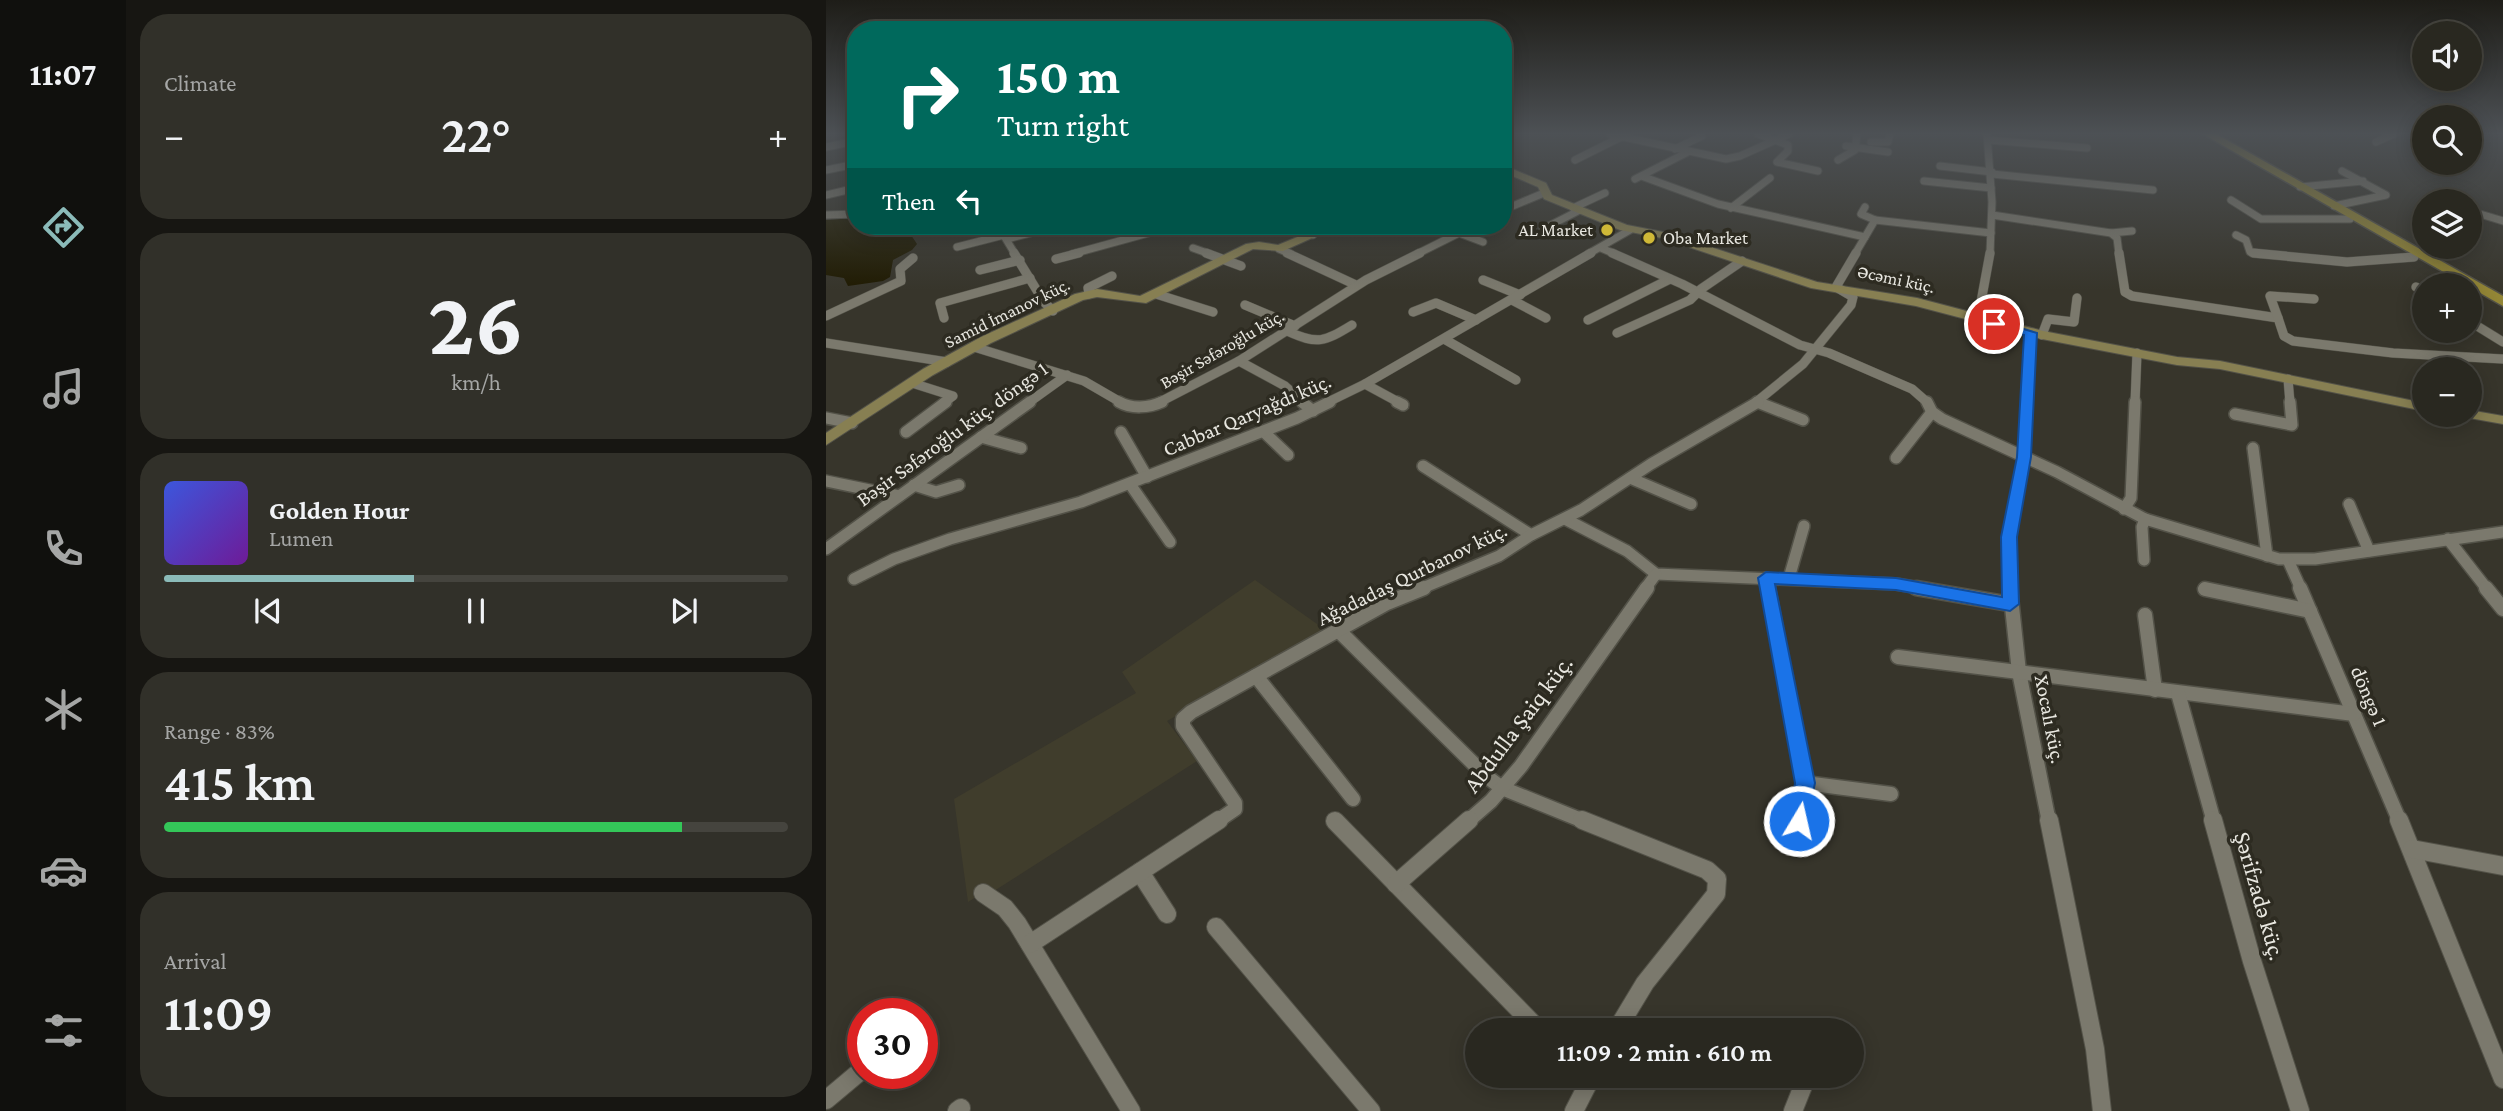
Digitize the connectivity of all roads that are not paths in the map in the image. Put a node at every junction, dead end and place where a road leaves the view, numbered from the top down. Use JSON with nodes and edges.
{"nodes":[{"id":1,"x":1542,"y":186,"type":"edge"},
{"id":2,"x":1662,"y":186,"type":"edge"},
{"id":3,"x":1760,"y":186,"type":"edge"},
{"id":4,"x":1971,"y":186,"type":"edge"},
{"id":5,"x":2113,"y":186,"type":"edge"},
{"id":6,"x":2292,"y":186,"type":"edge"},
{"id":7,"x":2312,"y":186,"type":"edge"},
{"id":8,"x":2371,"y":186,"type":"edge"},
{"id":9,"x":2300,"y":187,"type":"joint"},
{"id":10,"x":1992,"y":188,"type":"joint"},
{"id":11,"x":847,"y":190,"type":"edge"},
{"id":12,"x":2153,"y":190,"type":"dead end"},
{"id":13,"x":1544,"y":193,"type":"junction"},
{"id":14,"x":1605,"y":193,"type":"dead end"},
{"id":15,"x":826,"y":195,"type":"edge"},
{"id":16,"x":2231,"y":200,"type":"dead end"},
{"id":17,"x":1512,"y":206,"type":"edge"},
{"id":18,"x":2334,"y":206,"type":"junction"},
{"id":19,"x":1865,"y":207,"type":"dead end"},
{"id":20,"x":1731,"y":208,"type":"junction"},
{"id":21,"x":1576,"y":209,"type":"junction"},
{"id":22,"x":847,"y":214,"type":"edge"},
{"id":23,"x":826,"y":215,"type":"edge"},
{"id":24,"x":1992,"y":215,"type":"junction"},
{"id":25,"x":2482,"y":215,"type":"edge"},
{"id":26,"x":2350,"y":219,"type":"junction"},
{"id":27,"x":1875,"y":220,"type":"junction"},
{"id":28,"x":2503,"y":220,"type":"edge"},
{"id":29,"x":1544,"y":229,"type":"dead end"},
{"id":30,"x":1630,"y":230,"type":"junction"},
{"id":31,"x":2133,"y":231,"type":"dead end"},
{"id":32,"x":1992,"y":233,"type":"junction"},
{"id":33,"x":2111,"y":233,"type":"junction"},
{"id":34,"x":1015,"y":235,"type":"edge"},
{"id":35,"x":1143,"y":235,"type":"edge"},
{"id":36,"x":1313,"y":235,"type":"edge"},
{"id":37,"x":1455,"y":235,"type":"edge"},
{"id":38,"x":1464,"y":235,"type":"edge"},
{"id":39,"x":2236,"y":235,"type":"dead end"},
{"id":40,"x":1006,"y":237,"type":"junction"},
{"id":41,"x":1865,"y":237,"type":"junction"},
{"id":42,"x":1483,"y":242,"type":"dead end"},
{"id":43,"x":957,"y":247,"type":"dead end"},
{"id":44,"x":1193,"y":248,"type":"dead end"},
{"id":45,"x":1601,"y":248,"type":"junction"},
{"id":46,"x":1279,"y":249,"type":"junction"},
{"id":47,"x":2412,"y":256,"type":"edge"},
{"id":48,"x":2412,"y":257,"type":"edge"},
{"id":49,"x":912,"y":258,"type":"dead end"},
{"id":50,"x":2418,"y":259,"type":"edge"},
{"id":51,"x":1020,"y":260,"type":"junction"},
{"id":52,"x":1056,"y":260,"type":"dead end"},
{"id":53,"x":1224,"y":260,"type":"junction"},
{"id":54,"x":1742,"y":261,"type":"junction"},
{"id":55,"x":1241,"y":266,"type":"dead end"},
{"id":56,"x":981,"y":270,"type":"dead end"},
{"id":57,"x":2442,"y":273,"type":"edge"},
{"id":58,"x":1111,"y":276,"type":"dead end"},
{"id":59,"x":1030,"y":278,"type":"junction"},
{"id":60,"x":1670,"y":279,"type":"junction"},
{"id":61,"x":1483,"y":280,"type":"dead end"},
{"id":62,"x":1356,"y":285,"type":"junction"},
{"id":63,"x":1836,"y":287,"type":"junction"},
{"id":64,"x":1697,"y":292,"type":"junction"},
{"id":65,"x":2482,"y":293,"type":"edge"},
{"id":66,"x":1089,"y":294,"type":"junction"},
{"id":67,"x":1156,"y":294,"type":"junction"},
{"id":68,"x":868,"y":296,"type":"junction"},
{"id":69,"x":1516,"y":297,"type":"junction"},
{"id":70,"x":2077,"y":298,"type":"dead end"},
{"id":71,"x":2314,"y":299,"type":"dead end"},
{"id":72,"x":2501,"y":300,"type":"edge"},
{"id":73,"x":881,"y":301,"type":"dead end"},
{"id":74,"x":1245,"y":305,"type":"dead end"},
{"id":75,"x":1053,"y":311,"type":"junction"},
{"id":76,"x":1213,"y":312,"type":"dead end"},
{"id":77,"x":1413,"y":312,"type":"dead end"},
{"id":78,"x":826,"y":316,"type":"edge"},
{"id":79,"x":944,"y":317,"type":"dead end"},
{"id":80,"x":1546,"y":318,"type":"dead end"},
{"id":81,"x":1973,"y":318,"type":"junction"},
{"id":82,"x":2278,"y":318,"type":"junction"},
{"id":83,"x":1476,"y":320,"type":"junction"},
{"id":84,"x":1588,"y":320,"type":"dead end"},
{"id":85,"x":1352,"y":325,"type":"dead end"},
{"id":86,"x":1291,"y":329,"type":"junction"},
{"id":87,"x":2482,"y":329,"type":"edge"},
{"id":88,"x":1617,"y":333,"type":"dead end"},
{"id":89,"x":2036,"y":334,"type":"junction"},
{"id":90,"x":1444,"y":339,"type":"junction"},
{"id":91,"x":826,"y":342,"type":"edge"},
{"id":92,"x":2503,"y":342,"type":"edge"},
{"id":93,"x":974,"y":347,"type":"junction"},
{"id":94,"x":1813,"y":348,"type":"junction"},
{"id":95,"x":2137,"y":353,"type":"junction"},
{"id":96,"x":2503,"y":359,"type":"edge"},
{"id":97,"x":1239,"y":361,"type":"junction"},
{"id":98,"x":947,"y":362,"type":"junction"},
{"id":99,"x":1067,"y":375,"type":"junction"},
{"id":100,"x":2288,"y":379,"type":"junction"},
{"id":101,"x":1516,"y":380,"type":"dead end"},
{"id":102,"x":912,"y":383,"type":"junction"},
{"id":103,"x":1365,"y":384,"type":"junction"},
{"id":104,"x":1757,"y":402,"type":"junction"},
{"id":105,"x":1402,"y":405,"type":"dead end"},
{"id":106,"x":2412,"y":405,"type":"edge"},
{"id":107,"x":1312,"y":411,"type":"junction"},
{"id":108,"x":1932,"y":412,"type":"junction"},
{"id":109,"x":2235,"y":415,"type":"dead end"},
{"id":110,"x":2482,"y":416,"type":"edge"},
{"id":111,"x":826,"y":418,"type":"edge"},
{"id":112,"x":1802,"y":420,"type":"dead end"},
{"id":113,"x":2503,"y":420,"type":"edge"},
{"id":114,"x":852,"y":423,"type":"junction"},
{"id":115,"x":906,"y":432,"type":"dead end"},
{"id":116,"x":1121,"y":432,"type":"dead end"},
{"id":117,"x":1264,"y":432,"type":"junction"},
{"id":118,"x":981,"y":437,"type":"junction"},
{"id":119,"x":826,"y":440,"type":"edge"},
{"id":120,"x":1021,"y":448,"type":"dead end"},
{"id":121,"x":2253,"y":449,"type":"dead end"},
{"id":122,"x":1288,"y":455,"type":"dead end"},
{"id":123,"x":2024,"y":457,"type":"junction"},
{"id":124,"x":1896,"y":458,"type":"dead end"},
{"id":125,"x":1423,"y":466,"type":"dead end"},
{"id":126,"x":1147,"y":477,"type":"junction"},
{"id":127,"x":1630,"y":478,"type":"junction"},
{"id":128,"x":826,"y":481,"type":"edge"},
{"id":129,"x":1130,"y":484,"type":"junction"},
{"id":130,"x":914,"y":485,"type":"junction"},
{"id":131,"x":959,"y":485,"type":"dead end"},
{"id":132,"x":899,"y":496,"type":"junction"},
{"id":133,"x":1691,"y":504,"type":"dead end"},
{"id":134,"x":2349,"y":504,"type":"dead end"},
{"id":135,"x":2124,"y":509,"type":"junction"},
{"id":136,"x":1565,"y":519,"type":"junction"},
{"id":137,"x":2144,"y":519,"type":"junction"},
{"id":138,"x":1804,"y":526,"type":"dead end"},
{"id":139,"x":2503,"y":532,"type":"edge"},
{"id":140,"x":1531,"y":535,"type":"junction"},
{"id":141,"x":2448,"y":539,"type":"junction"},
{"id":142,"x":1170,"y":542,"type":"dead end"},
{"id":143,"x":828,"y":546,"type":"edge"},
{"id":144,"x":2369,"y":551,"type":"junction"},
{"id":145,"x":2267,"y":556,"type":"junction"},
{"id":146,"x":2144,"y":559,"type":"dead end"},
{"id":147,"x":2288,"y":560,"type":"junction"},
{"id":148,"x":1656,"y":574,"type":"junction"},
{"id":149,"x":1766,"y":578,"type":"junction"},
{"id":150,"x":1789,"y":578,"type":"junction"},
{"id":151,"x":853,"y":579,"type":"dead end"},
{"id":152,"x":2205,"y":589,"type":"dead end"},
{"id":153,"x":2010,"y":604,"type":"junction"},
{"id":154,"x":2503,"y":609,"type":"edge"},
{"id":155,"x":2310,"y":611,"type":"junction"},
{"id":156,"x":2145,"y":615,"type":"dead end"},
{"id":157,"x":1339,"y":631,"type":"junction"},
{"id":158,"x":1898,"y":657,"type":"dead end"},
{"id":159,"x":2019,"y":672,"type":"junction"},
{"id":160,"x":1256,"y":676,"type":"junction"},
{"id":161,"x":2155,"y":690,"type":"junction"},
{"id":162,"x":2178,"y":693,"type":"junction"},
{"id":163,"x":2354,"y":714,"type":"junction"},
{"id":164,"x":1805,"y":783,"type":"junction"},
{"id":165,"x":1502,"y":788,"type":"junction"},
{"id":166,"x":1891,"y":794,"type":"dead end"},
{"id":167,"x":1353,"y":799,"type":"dead end"},
{"id":168,"x":1335,"y":821,"type":"dead end"},
{"id":169,"x":1796,"y":840,"type":"dead end"},
{"id":170,"x":2412,"y":849,"type":"junction"},
{"id":171,"x":2503,"y":866,"type":"edge"},
{"id":172,"x":1140,"y":872,"type":"junction"},
{"id":173,"x":1396,"y":884,"type":"junction"},
{"id":174,"x":983,"y":893,"type":"dead end"},
{"id":175,"x":1167,"y":914,"type":"dead end"},
{"id":176,"x":1216,"y":927,"type":"dead end"},
{"id":177,"x":1030,"y":944,"type":"junction"},
{"id":178,"x":1527,"y":1018,"type":"edge"},
{"id":179,"x":1624,"y":1018,"type":"edge"},
{"id":180,"x":2503,"y":1079,"type":"edge"},
{"id":181,"x":847,"y":1082,"type":"edge"},
{"id":182,"x":1584,"y":1088,"type":"edge"},
{"id":183,"x":1802,"y":1088,"type":"edge"},
{"id":184,"x":826,"y":1100,"type":"edge"},
{"id":185,"x":1131,"y":1111,"type":"edge"},
{"id":186,"x":1371,"y":1111,"type":"edge"},
{"id":187,"x":1574,"y":1111,"type":"edge"},
{"id":188,"x":1793,"y":1111,"type":"edge"},
{"id":189,"x":2102,"y":1111,"type":"edge"},
{"id":190,"x":2300,"y":1111,"type":"edge"}],
"edges":[{"from":1,"to":13,"type":"street","name":"Əcəmi küç."},
{"from":2,"to":20,"type":"street"},
{"from":3,"to":20,"type":"street"},
{"from":4,"to":10,"type":"street"},
{"from":5,"to":12,"type":"street"},
{"from":6,"to":26,"type":"main road"},
{"from":7,"to":9,"type":"street"},
{"from":8,"to":18,"type":"street"},
{"from":9,"to":18,"type":"main road"},
{"from":10,"to":24,"type":"street"},
{"from":11,"to":15,"type":"street"},
{"from":13,"to":17,"type":"street"},
{"from":13,"to":21,"type":"street","name":"Əcəmi küç."},
{"from":14,"to":21,"type":"street"},
{"from":16,"to":26,"type":"street"},
{"from":18,"to":72,"type":"main road"},
{"from":19,"to":27,"type":"street"},
{"from":20,"to":41,"type":"street"},
{"from":21,"to":29,"type":"street"},
{"from":21,"to":30,"type":"street","name":"Əcəmi küç."},
{"from":22,"to":23,"type":"street"},
{"from":24,"to":32,"type":"street"},
{"from":24,"to":33,"type":"street"},
{"from":25,"to":28,"type":"street"},
{"from":26,"to":47,"type":"main road"},
{"from":27,"to":32,"type":"street"},
{"from":27,"to":41,"type":"street"},
{"from":30,"to":45,"type":"street","name":"Cabbar Qaryağdı küç."},
{"from":30,"to":54,"type":"street","name":"Əcəmi küç."},
{"from":31,"to":33,"type":"street"},
{"from":32,"to":81,"type":"street"},
{"from":33,"to":82,"type":"street"},
{"from":34,"to":40,"type":"street"},
{"from":35,"to":52,"type":"street"},
{"from":36,"to":46,"type":"street","name":"Samid İmanov küç."},
{"from":37,"to":62,"type":"street","name":"Bəşir Səfəroğlu küç."},
{"from":38,"to":42,"type":"street"},
{"from":39,"to":48,"type":"street"},
{"from":40,"to":43,"type":"street"},
{"from":40,"to":51,"type":"street"},
{"from":41,"to":63,"type":"street"},
{"from":44,"to":53,"type":"street"},
{"from":45,"to":60,"type":"street"},
{"from":45,"to":69,"type":"street","name":"Cabbar Qaryağdı küç."},
{"from":46,"to":53,"type":"street","name":"Samid İmanov küç."},
{"from":46,"to":62,"type":"street"},
{"from":49,"to":68,"type":"street"},
{"from":50,"to":57,"type":"main road"},
{"from":51,"to":56,"type":"street"},
{"from":51,"to":59,"type":"street"},
{"from":53,"to":55,"type":"street"},
{"from":53,"to":67,"type":"street","name":"Samid İmanov küç."},
{"from":54,"to":63,"type":"street","name":"Əcəmi küç."},
{"from":54,"to":64,"type":"street"},
{"from":58,"to":66,"type":"street"},
{"from":59,"to":75,"type":"street"},
{"from":59,"to":79,"type":"street"},
{"from":60,"to":64,"type":"street"},
{"from":60,"to":84,"type":"street"},
{"from":61,"to":69,"type":"street"},
{"from":62,"to":86,"type":"street","name":"Bəşir Səfəroğlu küç."},
{"from":63,"to":81,"type":"street","name":"Əcəmi küç."},
{"from":63,"to":94,"type":"street","name":"Ağadadaş Qurbanov küç."},
{"from":64,"to":88,"type":"street"},
{"from":64,"to":94,"type":"street"},
{"from":65,"to":72,"type":"main road"},
{"from":66,"to":67,"type":"street","name":"Samid İmanov küç."},
{"from":66,"to":75,"type":"street","name":"Samid İmanov küç."},
{"from":67,"to":76,"type":"street"},
{"from":68,"to":73,"type":"street"},
{"from":68,"to":78,"type":"street"},
{"from":69,"to":80,"type":"street"},
{"from":69,"to":83,"type":"street","name":"Cabbar Qaryağdı küç."},
{"from":70,"to":89,"type":"street"},
{"from":71,"to":82,"type":"street"},
{"from":74,"to":86,"type":"street"},
{"from":75,"to":93,"type":"street","name":"Samid İmanov küç."},
{"from":77,"to":83,"type":"street"},
{"from":81,"to":89,"type":"street","name":"Əcəmi küç."},
{"from":82,"to":96,"type":"street"},
{"from":83,"to":90,"type":"street","name":"Cabbar Qaryağdı küç."},
{"from":85,"to":86,"type":"street"},
{"from":86,"to":97,"type":"street","name":"Bəşir Səfəroğlu küç."},
{"from":87,"to":92,"type":"street"},
{"from":89,"to":95,"type":"street","name":"Əcəmi küç."},
{"from":89,"to":123,"type":"street","name":"Xocalı küç."},
{"from":90,"to":101,"type":"street"},
{"from":90,"to":103,"type":"street","name":"Cabbar Qaryağdı küç."},
{"from":91,"to":98,"type":"street"},
{"from":93,"to":98,"type":"street","name":"Samid İmanov küç."},
{"from":93,"to":99,"type":"street","name":"Bəşir Səfəroğlu küç."},
{"from":94,"to":104,"type":"street","name":"Ağadadaş Qurbanov küç."},
{"from":94,"to":108,"type":"street"},
{"from":95,"to":100,"type":"street","name":"Əcəmi küç."},
{"from":95,"to":135,"type":"street"},
{"from":97,"to":99,"type":"street","name":"Bəşir Səfəroğlu küç."},
{"from":97,"to":107,"type":"street"},
{"from":98,"to":102,"type":"street","name":"Samid İmanov küç."},
{"from":99,"to":118,"type":"street","name":"Bəşir Səfəroğlu küç. döngə 1"},
{"from":100,"to":106,"type":"street","name":"Əcəmi küç."},
{"from":100,"to":109,"type":"street"},
{"from":102,"to":114,"type":"street","name":"Samid İmanov küç."},
{"from":102,"to":115,"type":"street"},
{"from":103,"to":105,"type":"street"},
{"from":103,"to":107,"type":"street","name":"Cabbar Qaryağdı küç."},
{"from":104,"to":112,"type":"street"},
{"from":104,"to":127,"type":"street","name":"Ağadadaş Qurbanov küç."},
{"from":107,"to":117,"type":"street","name":"Cabbar Qaryağdı küç."},
{"from":108,"to":123,"type":"street"},
{"from":108,"to":124,"type":"street"},
{"from":110,"to":113,"type":"street"},
{"from":111,"to":114,"type":"street"},
{"from":114,"to":119,"type":"street","name":"Samid İmanov küç."},
{"from":116,"to":126,"type":"street"},
{"from":117,"to":122,"type":"street"},
{"from":117,"to":126,"type":"street","name":"Cabbar Qaryağdı küç."},
{"from":118,"to":120,"type":"street"},
{"from":118,"to":130,"type":"street","name":"Bəşir Səfəroğlu küç. döngə 1"},
{"from":121,"to":145,"type":"street"},
{"from":123,"to":135,"type":"street"},
{"from":123,"to":153,"type":"street","name":"Xocalı küç."},
{"from":125,"to":140,"type":"street"},
{"from":126,"to":129,"type":"street","name":"Cabbar Qaryağdı küç."},
{"from":127,"to":133,"type":"street"},
{"from":127,"to":136,"type":"street","name":"Ağadadaş Qurbanov küç."},
{"from":128,"to":132,"type":"street"},
{"from":129,"to":142,"type":"street"},
{"from":129,"to":151,"type":"street","name":"Cabbar Qaryağdı küç."},
{"from":130,"to":131,"type":"street"},
{"from":130,"to":132,"type":"street","name":"Bəşir Səfəroğlu küç. döngə 1"},
{"from":132,"to":143,"type":"street","name":"Bəşir Səfəroğlu küç. döngə 1"},
{"from":134,"to":144,"type":"street"},
{"from":135,"to":137,"type":"street"},
{"from":136,"to":140,"type":"street","name":"Ağadadaş Qurbanov küç."},
{"from":136,"to":148,"type":"street"},
{"from":137,"to":145,"type":"street"},
{"from":137,"to":146,"type":"street"},
{"from":138,"to":150,"type":"street"},
{"from":139,"to":141,"type":"street"},
{"from":140,"to":157,"type":"street","name":"Ağadadaş Qurbanov küç."},
{"from":141,"to":144,"type":"street"},
{"from":141,"to":154,"type":"street"},
{"from":144,"to":147,"type":"street"},
{"from":145,"to":147,"type":"street"},
{"from":147,"to":155,"type":"street","name":"döngə 1"},
{"from":148,"to":149,"type":"street"},
{"from":148,"to":165,"type":"street","name":"Abdulla Şaiq küç."},
{"from":149,"to":150,"type":"street"},
{"from":149,"to":164,"type":"street"},
{"from":150,"to":153,"type":"street"},
{"from":152,"to":155,"type":"street"},
{"from":153,"to":159,"type":"street","name":"Xocalı küç."},
{"from":155,"to":163,"type":"street","name":"döngə 1"},
{"from":156,"to":161,"type":"street"},
{"from":157,"to":160,"type":"street","name":"Ağadadaş Qurbanov küç."},
{"from":157,"to":165,"type":"street"},
{"from":158,"to":159,"type":"street"},
{"from":159,"to":161,"type":"street"},
{"from":159,"to":189,"type":"street","name":"Xocalı küç."},
{"from":160,"to":167,"type":"street"},
{"from":160,"to":172,"type":"street","name":"Ağadadaş Qurbanov küç."},
{"from":161,"to":162,"type":"street"},
{"from":162,"to":163,"type":"street"},
{"from":162,"to":190,"type":"street","name":"Şərifzadə küç."},
{"from":163,"to":170,"type":"street","name":"döngə 1"},
{"from":164,"to":166,"type":"street"},
{"from":164,"to":169,"type":"street"},
{"from":165,"to":173,"type":"street","name":"Abdulla Şaiq küç."},
{"from":165,"to":179,"type":"street"},
{"from":168,"to":173,"type":"street"},
{"from":170,"to":171,"type":"street"},
{"from":170,"to":180,"type":"street","name":"döngə 1"},
{"from":172,"to":175,"type":"street"},
{"from":172,"to":177,"type":"street","name":"Ağadadaş Qurbanov küç."},
{"from":173,"to":178,"type":"street"},
{"from":174,"to":177,"type":"street"},
{"from":176,"to":186,"type":"street"},
{"from":177,"to":185,"type":"street"},
{"from":181,"to":184,"type":"street"},
{"from":182,"to":187,"type":"street"},
{"from":183,"to":188,"type":"street"}]}
